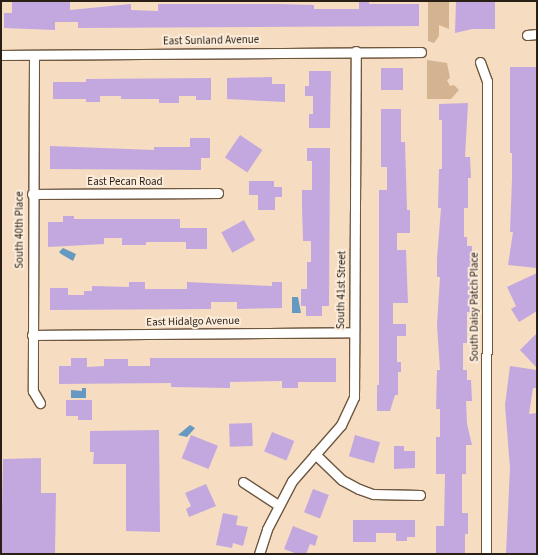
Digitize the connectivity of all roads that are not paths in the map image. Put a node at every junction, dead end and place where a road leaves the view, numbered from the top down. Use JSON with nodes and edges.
{"nodes":[{"id":1,"x":537,"y":34,"type":"edge"},
{"id":2,"x":527,"y":35,"type":"dead end"},
{"id":3,"x":356,"y":51,"type":"junction"},
{"id":4,"x":421,"y":52,"type":"dead end"},
{"id":5,"x":1,"y":55,"type":"edge"},
{"id":6,"x":34,"y":55,"type":"junction"},
{"id":7,"x":480,"y":62,"type":"dead end"},
{"id":8,"x":218,"y":193,"type":"dead end"},
{"id":9,"x":32,"y":194,"type":"junction"},
{"id":10,"x":354,"y":332,"type":"junction"},
{"id":11,"x":32,"y":335,"type":"junction"},
{"id":12,"x":40,"y":403,"type":"dead end"},
{"id":13,"x":315,"y":454,"type":"junction"},
{"id":14,"x":243,"y":482,"type":"dead end"},
{"id":15,"x":420,"y":495,"type":"dead end"},
{"id":16,"x":278,"y":505,"type":"junction"},
{"id":17,"x":259,"y":554,"type":"edge"},
{"id":18,"x":486,"y":554,"type":"edge"}],
"edges":[{"from":1,"to":2,"type":"street"},
{"from":3,"to":4,"type":"street","name":"East Sunland Avenue"},
{"from":3,"to":6,"type":"street","name":"East Sunland Avenue"},
{"from":3,"to":10,"type":"street","name":"South 41st Street"},
{"from":5,"to":6,"type":"street","name":"East Sunland Avenue"},
{"from":6,"to":9,"type":"street","name":"South 40th Place"},
{"from":7,"to":18,"type":"street","name":"South Daisy Patch Place"},
{"from":8,"to":9,"type":"street","name":"East Pecan Road"},
{"from":9,"to":11,"type":"street","name":"South 40th Place"},
{"from":10,"to":11,"type":"street","name":"East Hidalgo Avenue"},
{"from":10,"to":13,"type":"street","name":"South 41st Street"},
{"from":11,"to":12,"type":"street","name":"South 40th Place"},
{"from":13,"to":15,"type":"street"},
{"from":13,"to":16,"type":"street","name":"South 41st Street"},
{"from":14,"to":16,"type":"street"},
{"from":16,"to":17,"type":"street","name":"South 41st Street"}]}
